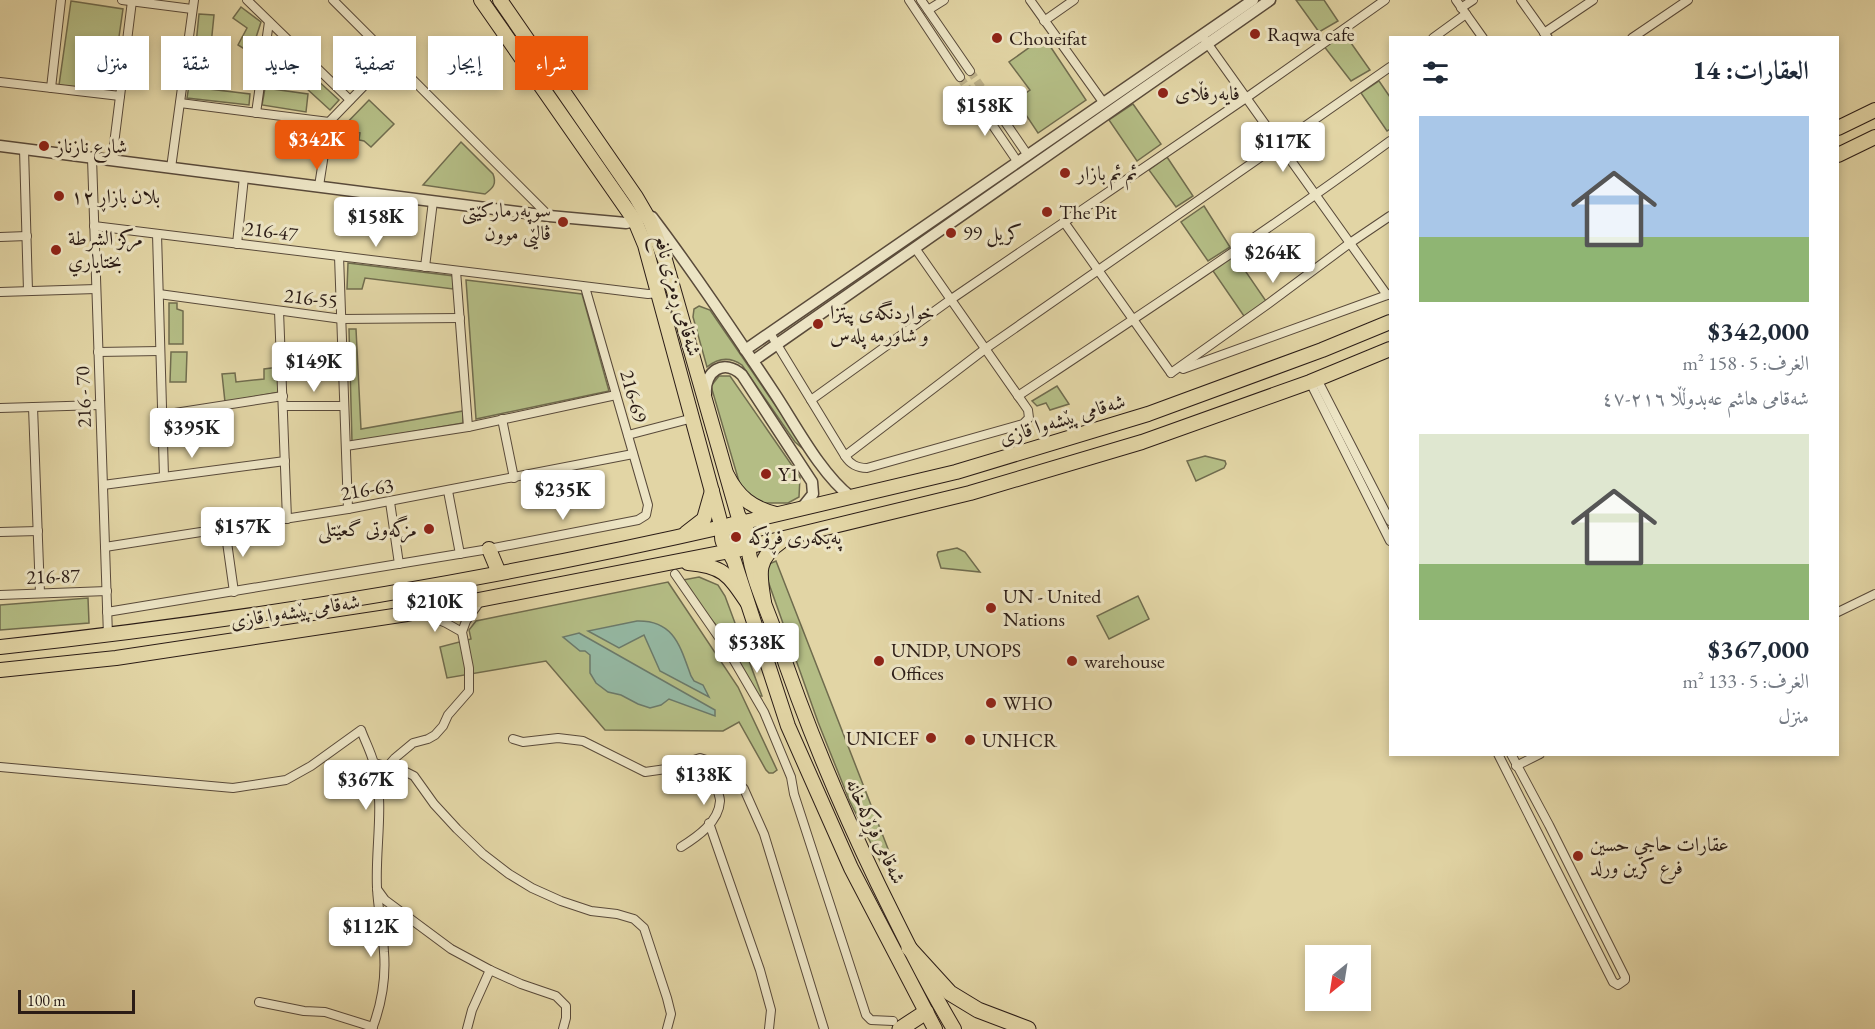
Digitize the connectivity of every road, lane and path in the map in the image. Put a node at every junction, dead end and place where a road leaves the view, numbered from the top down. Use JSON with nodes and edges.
{"nodes":[{"id":1,"x":61,"y":0,"type":"edge"},
{"id":2,"x":247,"y":0,"type":"edge"},
{"id":3,"x":333,"y":0,"type":"edge"},
{"id":4,"x":481,"y":0,"type":"edge"},
{"id":5,"x":500,"y":0,"type":"edge"},
{"id":6,"x":909,"y":0,"type":"edge"},
{"id":7,"x":921,"y":0,"type":"edge"},
{"id":8,"x":944,"y":0,"type":"edge"},
{"id":9,"x":1030,"y":0,"type":"edge"},
{"id":10,"x":1074,"y":0,"type":"edge"},
{"id":11,"x":1253,"y":0,"type":"edge"},
{"id":12,"x":1270,"y":0,"type":"edge"},
{"id":13,"x":1385,"y":0,"type":"edge"},
{"id":14,"x":1456,"y":0,"type":"edge"},
{"id":15,"x":1473,"y":0,"type":"edge"},
{"id":16,"x":1521,"y":0,"type":"edge"},
{"id":17,"x":1593,"y":0,"type":"edge"},
{"id":18,"x":1688,"y":0,"type":"edge"},
{"id":19,"x":127,"y":1,"type":"edge"},
{"id":20,"x":193,"y":4,"type":"edge"},
{"id":21,"x":928,"y":10,"type":"junction"},
{"id":22,"x":1464,"y":11,"type":"junction"},
{"id":23,"x":269,"y":21,"type":"junction"},
{"id":24,"x":1044,"y":21,"type":"junction"},
{"id":25,"x":1546,"y":35,"type":"edge"},
{"id":26,"x":369,"y":36,"type":"edge"},
{"id":27,"x":1435,"y":36,"type":"edge"},
{"id":28,"x":1482,"y":36,"type":"edge"},
{"id":29,"x":1635,"y":36,"type":"edge"},
{"id":30,"x":1205,"y":39,"type":"junction"},
{"id":31,"x":1389,"y":68,"type":"edge"},
{"id":32,"x":970,"y":70,"type":"tunnel mouth"},
{"id":33,"x":960,"y":77,"type":"tunnel mouth"},
{"id":34,"x":0,"y":82,"type":"edge"},
{"id":35,"x":416,"y":83,"type":"edge"},
{"id":36,"x":51,"y":88,"type":"junction"},
{"id":37,"x":360,"y":90,"type":"edge"},
{"id":38,"x":984,"y":91,"type":"tunnel mouth"},
{"id":39,"x":120,"y":96,"type":"junction"},
{"id":40,"x":974,"y":98,"type":"tunnel mouth"},
{"id":41,"x":1246,"y":98,"type":"junction"},
{"id":42,"x":350,"y":100,"type":"junction"},
{"id":43,"x":1103,"y":102,"type":"junction"},
{"id":44,"x":180,"y":103,"type":"junction"},
{"id":45,"x":1875,"y":110,"type":"edge"},
{"id":46,"x":256,"y":113,"type":"junction"},
{"id":47,"x":329,"y":122,"type":"junction"},
{"id":48,"x":1839,"y":128,"type":"edge"},
{"id":49,"x":1055,"y":135,"type":"junction"},
{"id":50,"x":1875,"y":137,"type":"edge"},
{"id":51,"x":1389,"y":142,"type":"edge"},
{"id":52,"x":1062,"y":145,"type":"junction"},
{"id":53,"x":1279,"y":145,"type":"junction"},
{"id":54,"x":0,"y":146,"type":"edge"},
{"id":55,"x":24,"y":149,"type":"junction"},
{"id":56,"x":1027,"y":154,"type":"junction"},
{"id":57,"x":1839,"y":155,"type":"edge"},
{"id":58,"x":92,"y":158,"type":"junction"},
{"id":59,"x":112,"y":160,"type":"junction"},
{"id":60,"x":1017,"y":161,"type":"junction"},
{"id":61,"x":171,"y":168,"type":"junction"},
{"id":62,"x":1000,"y":173,"type":"junction"},
{"id":63,"x":244,"y":177,"type":"junction"},
{"id":64,"x":1006,"y":184,"type":"junction"},
{"id":65,"x":319,"y":186,"type":"junction"},
{"id":66,"x":1316,"y":195,"type":"junction"},
{"id":67,"x":636,"y":196,"type":"junction"},
{"id":68,"x":433,"y":201,"type":"junction"},
{"id":69,"x":549,"y":216,"type":"junction"},
{"id":70,"x":1389,"y":217,"type":"edge"},
{"id":71,"x":635,"y":221,"type":"junction"},
{"id":72,"x":1064,"y":222,"type":"junction"},
{"id":73,"x":94,"y":226,"type":"junction"},
{"id":74,"x":157,"y":234,"type":"junction"},
{"id":75,"x":27,"y":236,"type":"junction"},
{"id":76,"x":0,"y":237,"type":"edge"},
{"id":77,"x":1350,"y":243,"type":"junction"},
{"id":78,"x":237,"y":244,"type":"junction"},
{"id":79,"x":915,"y":248,"type":"junction"},
{"id":80,"x":339,"y":256,"type":"junction"},
{"id":81,"x":425,"y":267,"type":"junction"},
{"id":82,"x":1099,"y":270,"type":"junction"},
{"id":83,"x":456,"y":271,"type":"junction"},
{"id":84,"x":585,"y":287,"type":"junction"},
{"id":85,"x":96,"y":289,"type":"junction"},
{"id":86,"x":28,"y":291,"type":"junction"},
{"id":87,"x":0,"y":292,"type":"edge"},
{"id":88,"x":658,"y":293,"type":"junction"},
{"id":89,"x":159,"y":294,"type":"junction"},
{"id":90,"x":1389,"y":294,"type":"edge"},
{"id":91,"x":950,"y":300,"type":"junction"},
{"id":92,"x":279,"y":311,"type":"junction"},
{"id":93,"x":460,"y":318,"type":"junction"},
{"id":94,"x":342,"y":319,"type":"junction"},
{"id":95,"x":1133,"y":320,"type":"junction"},
{"id":96,"x":1389,"y":322,"type":"edge"},
{"id":97,"x":770,"y":333,"type":"junction"},
{"id":98,"x":777,"y":344,"type":"junction"},
{"id":99,"x":985,"y":349,"type":"junction"},
{"id":100,"x":1389,"y":349,"type":"edge"},
{"id":101,"x":745,"y":350,"type":"junction"},
{"id":102,"x":160,"y":351,"type":"junction"},
{"id":103,"x":98,"y":352,"type":"junction"},
{"id":104,"x":753,"y":361,"type":"junction"},
{"id":105,"x":1171,"y":373,"type":"junction"},
{"id":106,"x":1314,"y":380,"type":"junction"},
{"id":107,"x":616,"y":395,"type":"junction"},
{"id":108,"x":283,"y":396,"type":"junction"},
{"id":109,"x":1018,"y":396,"type":"junction"},
{"id":110,"x":811,"y":400,"type":"junction"},
{"id":111,"x":707,"y":404,"type":"junction"},
{"id":112,"x":100,"y":405,"type":"junction"},
{"id":113,"x":344,"y":405,"type":"junction"},
{"id":114,"x":284,"y":406,"type":"junction"},
{"id":115,"x":33,"y":407,"type":"junction"},
{"id":116,"x":0,"y":408,"type":"edge"},
{"id":117,"x":162,"y":415,"type":"junction"},
{"id":118,"x":693,"y":418,"type":"junction"},
{"id":119,"x":502,"y":419,"type":"junction"},
{"id":120,"x":468,"y":427,"type":"junction"},
{"id":121,"x":628,"y":435,"type":"junction"},
{"id":122,"x":346,"y":446,"type":"junction"},
{"id":123,"x":791,"y":448,"type":"junction"},
{"id":124,"x":813,"y":453,"type":"junction"},
{"id":125,"x":633,"y":454,"type":"junction"},
{"id":126,"x":845,"y":456,"type":"junction"},
{"id":127,"x":285,"y":461,"type":"junction"},
{"id":128,"x":727,"y":475,"type":"junction"},
{"id":129,"x":164,"y":476,"type":"junction"},
{"id":130,"x":514,"y":478,"type":"junction"},
{"id":131,"x":103,"y":485,"type":"junction"},
{"id":132,"x":448,"y":491,"type":"junction"},
{"id":133,"x":732,"y":495,"type":"junction"},
{"id":134,"x":714,"y":496,"type":"junction"},
{"id":135,"x":851,"y":497,"type":"junction"},
{"id":136,"x":390,"y":502,"type":"junction"},
{"id":137,"x":348,"y":509,"type":"junction"},
{"id":138,"x":801,"y":509,"type":"junction"},
{"id":139,"x":778,"y":514,"type":"junction"},
{"id":140,"x":287,"y":519,"type":"junction"},
{"id":141,"x":1389,"y":519,"type":"edge"},
{"id":142,"x":225,"y":528,"type":"junction"},
{"id":143,"x":38,"y":531,"type":"junction"},
{"id":144,"x":0,"y":532,"type":"edge"},
{"id":145,"x":791,"y":536,"type":"junction"},
{"id":146,"x":677,"y":537,"type":"junction"},
{"id":147,"x":736,"y":537,"type":"junction"},
{"id":148,"x":1389,"y":539,"type":"edge"},
{"id":149,"x":105,"y":547,"type":"junction"},
{"id":150,"x":489,"y":549,"type":"junction"},
{"id":151,"x":460,"y":554,"type":"junction"},
{"id":152,"x":399,"y":564,"type":"junction"},
{"id":153,"x":673,"y":568,"type":"junction"},
{"id":154,"x":499,"y":573,"type":"junction"},
{"id":155,"x":106,"y":591,"type":"junction"},
{"id":156,"x":234,"y":592,"type":"junction"},
{"id":157,"x":40,"y":593,"type":"junction"},
{"id":158,"x":1875,"y":594,"type":"edge"},
{"id":159,"x":0,"y":595,"type":"edge"},
{"id":160,"x":482,"y":600,"type":"junction"},
{"id":161,"x":747,"y":602,"type":"junction"},
{"id":162,"x":764,"y":602,"type":"junction"},
{"id":163,"x":107,"y":612,"type":"junction"},
{"id":164,"x":418,"y":612,"type":"junction"},
{"id":165,"x":1839,"y":612,"type":"edge"},
{"id":166,"x":462,"y":632,"type":"junction"},
{"id":167,"x":108,"y":636,"type":"junction"},
{"id":168,"x":0,"y":647,"type":"edge"},
{"id":169,"x":0,"y":670,"type":"edge"},
{"id":170,"x":513,"y":739,"type":"dead end"},
{"id":171,"x":1499,"y":756,"type":"edge"},
{"id":172,"x":1512,"y":756,"type":"edge"},
{"id":173,"x":1536,"y":756,"type":"edge"},
{"id":174,"x":706,"y":760,"type":"junction"},
{"id":175,"x":374,"y":763,"type":"junction"},
{"id":176,"x":388,"y":766,"type":"junction"},
{"id":177,"x":1516,"y":766,"type":"junction"},
{"id":178,"x":0,"y":767,"type":"edge"},
{"id":179,"x":710,"y":823,"type":"junction"},
{"id":180,"x":681,"y":848,"type":"dead end"},
{"id":181,"x":377,"y":889,"type":"junction"},
{"id":182,"x":909,"y":948,"type":"junction"},
{"id":183,"x":490,"y":970,"type":"junction"},
{"id":184,"x":259,"y":1002,"type":"dead end"},
{"id":185,"x":933,"y":1009,"type":"junction"},
{"id":186,"x":897,"y":1025,"type":"edge"},
{"id":187,"x":372,"y":1028,"type":"edge"},
{"id":188,"x":467,"y":1029,"type":"edge"},
{"id":189,"x":563,"y":1029,"type":"edge"},
{"id":190,"x":667,"y":1029,"type":"edge"},
{"id":191,"x":769,"y":1029,"type":"edge"},
{"id":192,"x":824,"y":1029,"type":"edge"},
{"id":193,"x":935,"y":1029,"type":"edge"},
{"id":194,"x":954,"y":1029,"type":"edge"},
{"id":195,"x":1028,"y":1029,"type":"edge"}],
"edges":[{"from":1,"to":36,"type":"street"},
{"from":2,"to":23,"type":"street"},
{"from":3,"to":26,"type":"street"},
{"from":4,"to":71,"type":"main road","name":"شەقامی ڕەمزی نافع"},
{"from":5,"to":67,"type":"main road","name":"شەقامی ڕەمزی نافع"},
{"from":6,"to":33,"type":"street"},
{"from":7,"to":21,"type":"street"},
{"from":8,"to":21,"type":"street"},
{"from":9,"to":24,"type":"street"},
{"from":10,"to":24,"type":"street"},
{"from":11,"to":30,"type":"street"},
{"from":12,"to":30,"type":"street"},
{"from":13,"to":41,"type":"street"},
{"from":14,"to":22,"type":"street"},
{"from":15,"to":22,"type":"street"},
{"from":16,"to":25,"type":"street"},
{"from":17,"to":25,"type":"street"},
{"from":18,"to":29,"type":"street"},
{"from":19,"to":20,"type":"street"},
{"from":19,"to":39,"type":"street"},
{"from":20,"to":44,"type":"street"},
{"from":21,"to":32,"type":"street"},
{"from":22,"to":27,"type":"street"},
{"from":22,"to":28,"type":"street"},
{"from":23,"to":42,"type":"street"},
{"from":23,"to":46,"type":"street"},
{"from":24,"to":43,"type":"street"},
{"from":30,"to":41,"type":"street"},
{"from":30,"to":43,"type":"street"},
{"from":30,"to":52,"type":"street"},
{"from":31,"to":53,"type":"street"},
{"from":34,"to":36,"type":"street"},
{"from":35,"to":69,"type":"street"},
{"from":36,"to":39,"type":"street"},
{"from":37,"to":42,"type":"street"},
{"from":38,"to":56,"type":"street"},
{"from":39,"to":59,"type":"street"},
{"from":40,"to":60,"type":"street"},
{"from":41,"to":53,"type":"street"},
{"from":41,"to":72,"type":"street"},
{"from":42,"to":47,"type":"street"},
{"from":43,"to":49,"type":"street"},
{"from":44,"to":46,"type":"street"},
{"from":44,"to":61,"type":"street"},
{"from":45,"to":48,"type":"main road"},
{"from":46,"to":47,"type":"street"},
{"from":47,"to":65,"type":"street"},
{"from":49,"to":52,"type":"street"},
{"from":49,"to":56,"type":"street"},
{"from":50,"to":57,"type":"main road"},
{"from":51,"to":66,"type":"street"},
{"from":52,"to":64,"type":"street"},
{"from":53,"to":66,"type":"street"},
{"from":53,"to":82,"type":"street"},
{"from":54,"to":55,"type":"street"},
{"from":55,"to":58,"type":"street"},
{"from":55,"to":75,"type":"street"},
{"from":56,"to":60,"type":"street"},
{"from":58,"to":59,"type":"street"},
{"from":58,"to":73,"type":"street","name":"216 - 70"},
{"from":59,"to":61,"type":"street"},
{"from":60,"to":62,"type":"street"},
{"from":61,"to":63,"type":"street"},
{"from":62,"to":64,"type":"street"},
{"from":62,"to":97,"type":"street"},
{"from":63,"to":65,"type":"street"},
{"from":63,"to":78,"type":"street"},
{"from":64,"to":79,"type":"street"},
{"from":65,"to":68,"type":"street"},
{"from":66,"to":77,"type":"street"},
{"from":66,"to":95,"type":"street"},
{"from":67,"to":101,"type":"street"},
{"from":67,"to":111,"type":"main road","name":"شەقامی ڕەمزی نافع"},
{"from":68,"to":69,"type":"street"},
{"from":68,"to":81,"type":"street"},
{"from":69,"to":71,"type":"street"},
{"from":70,"to":77,"type":"street"},
{"from":71,"to":88,"type":"main road","name":"شەقامی ڕەمزی نافع"},
{"from":72,"to":82,"type":"street"},
{"from":72,"to":91,"type":"street"},
{"from":73,"to":74,"type":"street","name":"216-47"},
{"from":73,"to":85,"type":"street","name":"216 - 70"},
{"from":74,"to":78,"type":"street","name":"216-47"},
{"from":74,"to":89,"type":"street"},
{"from":75,"to":76,"type":"street"},
{"from":75,"to":86,"type":"street"},
{"from":77,"to":90,"type":"street"},
{"from":77,"to":105,"type":"street"},
{"from":78,"to":80,"type":"street","name":"216-47"},
{"from":79,"to":91,"type":"street"},
{"from":79,"to":98,"type":"street"},
{"from":80,"to":81,"type":"street","name":"216-47"},
{"from":80,"to":94,"type":"street"},
{"from":81,"to":83,"type":"street","name":"216-47"},
{"from":82,"to":95,"type":"street"},
{"from":82,"to":99,"type":"street"},
{"from":83,"to":84,"type":"street","name":"216-47"},
{"from":83,"to":93,"type":"street"},
{"from":84,"to":88,"type":"street","name":"216-47"},
{"from":84,"to":107,"type":"street","name":"216-69"},
{"from":85,"to":86,"type":"street"},
{"from":85,"to":103,"type":"street","name":"216 - 70"},
{"from":86,"to":87,"type":"street"},
{"from":88,"to":118,"type":"main road","name":"شەقامی ڕەمزی نافع"},
{"from":89,"to":92,"type":"street","name":"216-55"},
{"from":89,"to":102,"type":"street"},
{"from":90,"to":105,"type":"street"},
{"from":91,"to":99,"type":"street"},
{"from":91,"to":110,"type":"street"},
{"from":92,"to":94,"type":"street","name":"216-55"},
{"from":92,"to":108,"type":"street"},
{"from":93,"to":94,"type":"street","name":"216-55"},
{"from":93,"to":120,"type":"street"},
{"from":94,"to":113,"type":"street"},
{"from":95,"to":105,"type":"street"},
{"from":95,"to":109,"type":"street"},
{"from":96,"to":135,"type":"main road","name":"شەقامی پێشەوا قازی"},
{"from":97,"to":98,"type":"street"},
{"from":97,"to":101,"type":"street"},
{"from":98,"to":104,"type":"street"},
{"from":98,"to":110,"type":"street"},
{"from":99,"to":109,"type":"street"},
{"from":99,"to":126,"type":"street"},
{"from":100,"to":106,"type":"main road","name":"شەقامی پێشەوا قازی"},
{"from":101,"to":104,"type":"street"},
{"from":102,"to":103,"type":"street"},
{"from":102,"to":117,"type":"street"},
{"from":103,"to":112,"type":"street","name":"216 - 70"},
{"from":104,"to":124,"type":"street"},
{"from":106,"to":141,"type":"street"},
{"from":106,"to":145,"type":"main road","name":"شەقامی پێشەوا قازی"},
{"from":106,"to":148,"type":"street"},
{"from":107,"to":119,"type":"street"},
{"from":107,"to":121,"type":"street","name":"216-69"},
{"from":108,"to":114,"type":"street"},
{"from":108,"to":117,"type":"street"},
{"from":109,"to":126,"type":"street"},
{"from":110,"to":126,"type":"street"},
{"from":111,"to":123,"type":"street"},
{"from":111,"to":128,"type":"main road","name":"شەقامی ڕەمزی نافع"},
{"from":112,"to":115,"type":"street"},
{"from":112,"to":131,"type":"street","name":"216 - 70"},
{"from":113,"to":114,"type":"street"},
{"from":113,"to":122,"type":"street"},
{"from":114,"to":127,"type":"street"},
{"from":115,"to":116,"type":"street"},
{"from":115,"to":143,"type":"street"},
{"from":117,"to":129,"type":"street"},
{"from":118,"to":121,"type":"street"},
{"from":118,"to":134,"type":"main road","name":"شەقامی ڕەمزی نافع"},
{"from":119,"to":120,"type":"street"},
{"from":119,"to":130,"type":"street"},
{"from":120,"to":122,"type":"street"},
{"from":121,"to":125,"type":"street","name":"216-69"},
{"from":122,"to":137,"type":"street"},
{"from":123,"to":124,"type":"street"},
{"from":123,"to":138,"type":"street"},
{"from":124,"to":135,"type":"street"},
{"from":125,"to":130,"type":"street","name":"216-63"},
{"from":125,"to":150,"type":"street","name":"216-69"},
{"from":127,"to":129,"type":"street"},
{"from":127,"to":140,"type":"street"},
{"from":128,"to":133,"type":"main road","name":"شەقامی ڕەمزی نافع"},
{"from":128,"to":139,"type":"main road"},
{"from":129,"to":131,"type":"street"},
{"from":130,"to":132,"type":"street","name":"216-63"},
{"from":131,"to":149,"type":"street","name":"216 - 70"},
{"from":132,"to":136,"type":"street","name":"216-63"},
{"from":132,"to":151,"type":"street"},
{"from":133,"to":134,"type":"main road"},
{"from":133,"to":147,"type":"main road","name":"شەقامی ڕەمزی نافع"},
{"from":134,"to":146,"type":"main road"},
{"from":134,"to":147,"type":"main road","name":"شەقامی ڕەمزی نافع"},
{"from":135,"to":138,"type":"main road","name":"شەقامی پێشەوا قازی"},
{"from":136,"to":137,"type":"street","name":"216-63"},
{"from":136,"to":152,"type":"street"},
{"from":137,"to":140,"type":"street","name":"216-63"},
{"from":138,"to":139,"type":"main road","name":"شەقامی پێشەوا قازی"},
{"from":139,"to":147,"type":"main road","name":"شەقامی پێشەوا قازی"},
{"from":140,"to":142,"type":"street","name":"216-63"},
{"from":142,"to":149,"type":"street","name":"216-63"},
{"from":142,"to":156,"type":"street"},
{"from":143,"to":144,"type":"street"},
{"from":143,"to":157,"type":"street"},
{"from":145,"to":147,"type":"main road","name":"شەقامی پێشەوا قازی"},
{"from":145,"to":162,"type":"main road"},
{"from":146,"to":147,"type":"main road","name":"شەقامی پێشەوا قازی"},
{"from":146,"to":154,"type":"main road","name":"شەقامی پێشەوا قازی"},
{"from":147,"to":153,"type":"main road","name":"شەقامی پێشەوا قازی"},
{"from":147,"to":161,"type":"main road","name":"شەقامی فڕۆکەخانە"},
{"from":147,"to":162,"type":"main road","name":"شەقامی فڕۆکەخانە"},
{"from":149,"to":155,"type":"street","name":"216 - 70"},
{"from":150,"to":151,"type":"street"},
{"from":150,"to":154,"type":"main road"},
{"from":151,"to":152,"type":"street"},
{"from":152,"to":156,"type":"street"},
{"from":153,"to":160,"type":"main road","name":"شەقامی پێشەوا قازی"},
{"from":153,"to":161,"type":"main road"},
{"from":153,"to":186,"type":"street"},
{"from":154,"to":167,"type":"main road","name":"شەقامی پێشەوا قازی"},
{"from":155,"to":157,"type":"street","name":"216-87"},
{"from":155,"to":163,"type":"street","name":"216 - 70"},
{"from":156,"to":163,"type":"street"},
{"from":157,"to":159,"type":"street","name":"216-87"},
{"from":158,"to":165,"type":"street"},
{"from":160,"to":164,"type":"main road","name":"شەقامی پێشەوا قازی"},
{"from":160,"to":166,"type":"street"},
{"from":161,"to":185,"type":"main road","name":"شەقامی فڕۆکەخانە"},
{"from":162,"to":182,"type":"main road","name":"شەقامی فڕۆکەخانە"},
{"from":163,"to":167,"type":"street","name":"216 - 70"},
{"from":164,"to":166,"type":"street"},
{"from":164,"to":169,"type":"main road","name":"شەقامی پێشەوا قازی"},
{"from":166,"to":176,"type":"street"},
{"from":167,"to":168,"type":"main road","name":"شەقامی پێشەوا قازی"},
{"from":170,"to":174,"type":"street"},
{"from":171,"to":177,"type":"street"},
{"from":172,"to":177,"type":"street"},
{"from":173,"to":177,"type":"street"},
{"from":174,"to":179,"type":"street"},
{"from":174,"to":192,"type":"street"},
{"from":175,"to":176,"type":"street"},
{"from":175,"to":178,"type":"street"},
{"from":175,"to":181,"type":"street"},
{"from":176,"to":190,"type":"street"},
{"from":179,"to":180,"type":"street"},
{"from":179,"to":191,"type":"street"},
{"from":181,"to":183,"type":"street"},
{"from":181,"to":187,"type":"street"},
{"from":182,"to":185,"type":"main road","name":"شەقامی فڕۆکەخانە"},
{"from":182,"to":195,"type":"highway"},
{"from":183,"to":188,"type":"street"},
{"from":183,"to":189,"type":"street"},
{"from":184,"to":187,"type":"street"},
{"from":185,"to":186,"type":"highway"},
{"from":185,"to":193,"type":"main road","name":"شەقامی فڕۆکەخانە"},
{"from":185,"to":194,"type":"main road","name":"شەقامی فڕۆکەخانە"}]}
